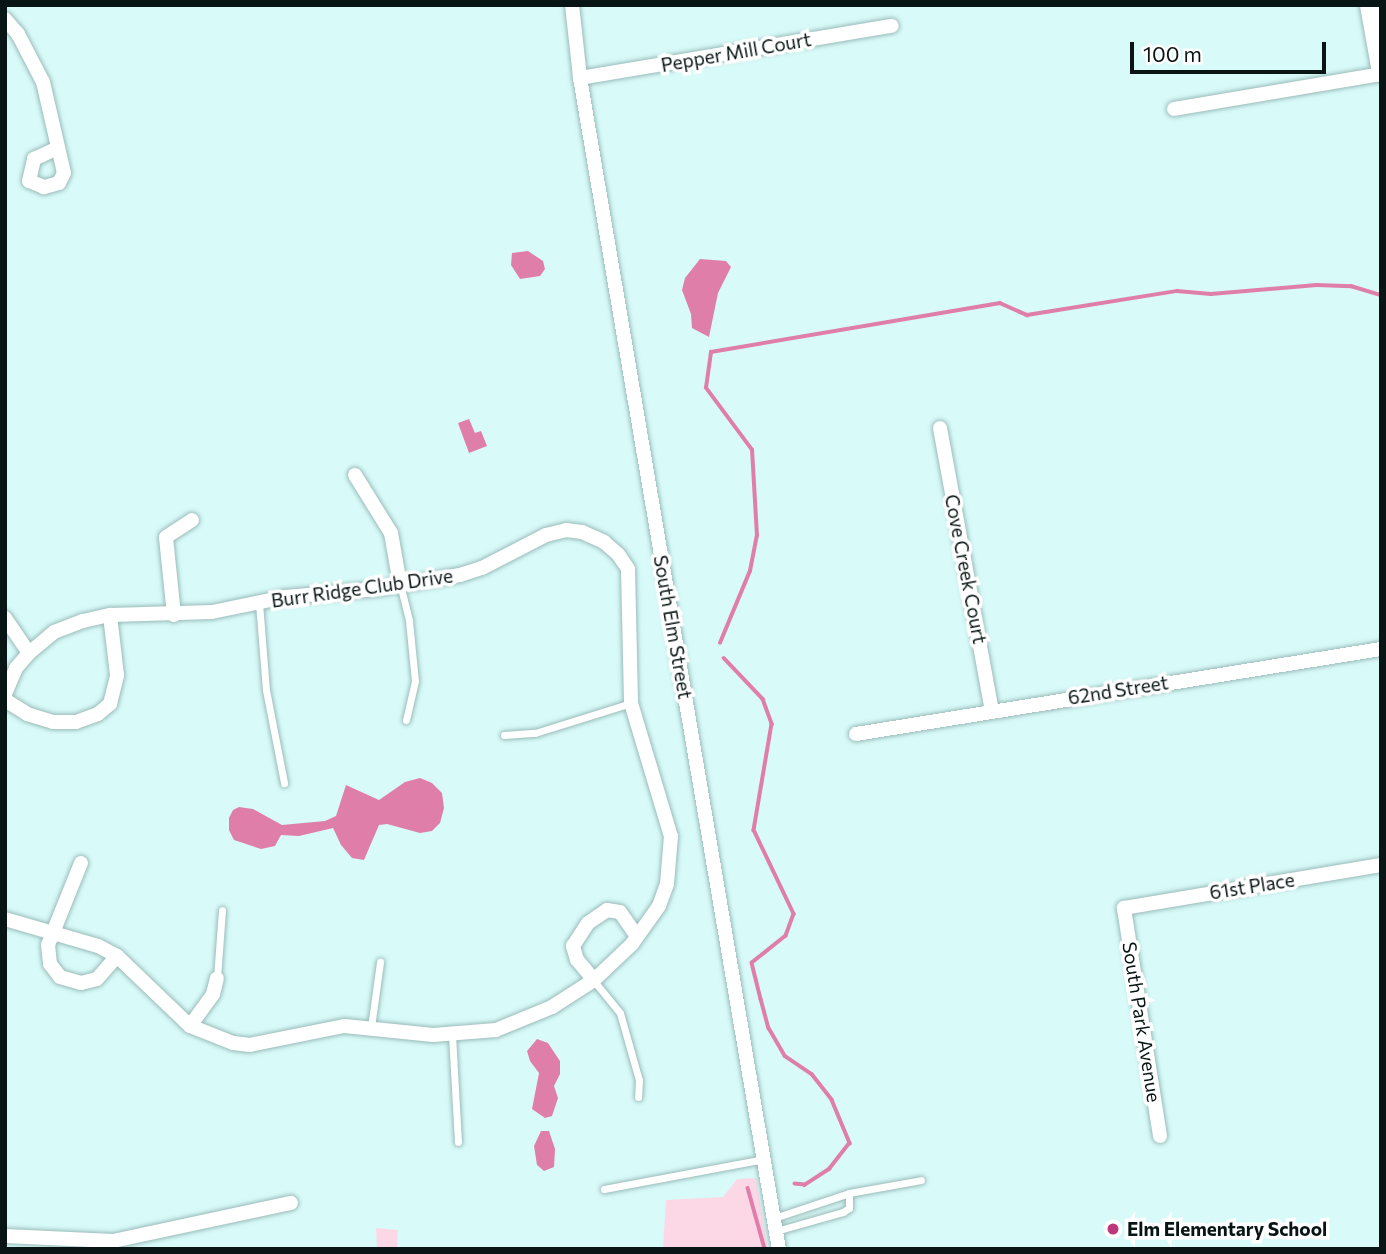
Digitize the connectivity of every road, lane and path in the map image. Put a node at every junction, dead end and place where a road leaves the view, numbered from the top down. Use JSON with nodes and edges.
{"nodes":[{"id":1,"x":572,"y":5,"type":"edge"},
{"id":2,"x":1375,"y":15,"type":"edge"},
{"id":3,"x":5,"y":19,"type":"edge"},
{"id":4,"x":892,"y":26,"type":"dead end"},
{"id":5,"x":1381,"y":73,"type":"edge"},
{"id":6,"x":580,"y":78,"type":"junction"},
{"id":7,"x":1174,"y":109,"type":"dead end"},
{"id":8,"x":58,"y":148,"type":"dead end"},
{"id":9,"x":940,"y":428,"type":"dead end"},
{"id":10,"x":355,"y":475,"type":"dead end"},
{"id":11,"x":192,"y":520,"type":"dead end"},
{"id":12,"x":400,"y":584,"type":"junction"},
{"id":13,"x":259,"y":603,"type":"junction"},
{"id":14,"x":110,"y":615,"type":"junction"},
{"id":15,"x":174,"y":615,"type":"junction"},
{"id":16,"x":5,"y":618,"type":"edge"},
{"id":17,"x":1381,"y":649,"type":"edge"},
{"id":18,"x":29,"y":653,"type":"junction"},
{"id":19,"x":5,"y":694,"type":"edge"},
{"id":20,"x":5,"y":700,"type":"edge"},
{"id":21,"x":632,"y":703,"type":"junction"},
{"id":22,"x":992,"y":710,"type":"junction"},
{"id":23,"x":406,"y":720,"type":"dead end"},
{"id":24,"x":856,"y":734,"type":"dead end"},
{"id":25,"x":504,"y":735,"type":"dead end"},
{"id":26,"x":284,"y":783,"type":"dead end"},
{"id":27,"x":81,"y":863,"type":"dead end"},
{"id":28,"x":1381,"y":865,"type":"edge"},
{"id":29,"x":1124,"y":908,"type":"joint"},
{"id":30,"x":222,"y":910,"type":"dead end"},
{"id":31,"x":5,"y":919,"type":"edge"},
{"id":32,"x":54,"y":932,"type":"junction"},
{"id":33,"x":638,"y":936,"type":"junction"},
{"id":34,"x":117,"y":956,"type":"junction"},
{"id":35,"x":380,"y":962,"type":"dead end"},
{"id":36,"x":216,"y":978,"type":"joint"},
{"id":37,"x":594,"y":980,"type":"junction"},
{"id":38,"x":190,"y":1026,"type":"junction"},
{"id":39,"x":371,"y":1027,"type":"junction"},
{"id":40,"x":452,"y":1035,"type":"junction"},
{"id":41,"x":638,"y":1097,"type":"dead end"},
{"id":42,"x":1160,"y":1136,"type":"dead end"},
{"id":43,"x":458,"y":1142,"type":"dead end"},
{"id":44,"x":764,"y":1159,"type":"junction"},
{"id":45,"x":921,"y":1180,"type":"dead end"},
{"id":46,"x":604,"y":1189,"type":"dead end"},
{"id":47,"x":849,"y":1193,"type":"junction"},
{"id":48,"x":291,"y":1203,"type":"dead end"},
{"id":49,"x":775,"y":1225,"type":"junction"},
{"id":50,"x":5,"y":1236,"type":"edge"},
{"id":51,"x":779,"y":1249,"type":"edge"}],
"edges":[{"from":1,"to":6,"type":"street","name":"South Elm Street"},
{"from":2,"to":5,"type":"street"},
{"from":3,"to":8,"type":"street"},
{"from":4,"to":6,"type":"street","name":"Pepper Mill Court"},
{"from":5,"to":7,"type":"street"},
{"from":6,"to":44,"type":"street","name":"South Elm Street"},
{"from":9,"to":22,"type":"street","name":"Cove Creek Court"},
{"from":10,"to":12,"type":"street"},
{"from":11,"to":15,"type":"street"},
{"from":12,"to":13,"type":"street","name":"Burr Ridge Club Drive"},
{"from":12,"to":21,"type":"street","name":"Burr Ridge Club Drive"},
{"from":12,"to":23,"type":"lane"},
{"from":13,"to":15,"type":"street","name":"Burr Ridge Club Drive"},
{"from":13,"to":26,"type":"lane"},
{"from":14,"to":15,"type":"street","name":"Burr Ridge Club Drive"},
{"from":14,"to":18,"type":"street","name":"Burr Ridge Club Drive"},
{"from":14,"to":20,"type":"street"},
{"from":16,"to":18,"type":"street"},
{"from":17,"to":22,"type":"street","name":"62nd Street"},
{"from":18,"to":19,"type":"street","name":"Burr Ridge Club Drive"},
{"from":21,"to":25,"type":"lane"},
{"from":21,"to":33,"type":"street","name":"Burr Ridge Club Drive"},
{"from":22,"to":24,"type":"street","name":"62nd Street"},
{"from":27,"to":32,"type":"street"},
{"from":28,"to":29,"type":"street","name":"61st Place"},
{"from":29,"to":42,"type":"street","name":"South Park Avenue"},
{"from":30,"to":36,"type":"lane"},
{"from":31,"to":32,"type":"street","name":"Burr Ridge Club Drive"},
{"from":32,"to":34,"type":"street","name":"Burr Ridge Club Drive"},
{"from":32,"to":34,"type":"street"},
{"from":33,"to":37,"type":"street","name":"Burr Ridge Club Drive"},
{"from":33,"to":37,"type":"street"},
{"from":34,"to":38,"type":"street","name":"Burr Ridge Club Drive"},
{"from":35,"to":39,"type":"lane"},
{"from":36,"to":38,"type":"street"},
{"from":37,"to":40,"type":"street","name":"Burr Ridge Club Drive"},
{"from":37,"to":41,"type":"lane"},
{"from":38,"to":39,"type":"street","name":"Burr Ridge Club Drive"},
{"from":39,"to":40,"type":"street","name":"Burr Ridge Club Drive"},
{"from":40,"to":43,"type":"lane"},
{"from":44,"to":46,"type":"lane"},
{"from":44,"to":49,"type":"street","name":"South Elm Street"},
{"from":45,"to":47,"type":"lane"},
{"from":47,"to":49,"type":"lane"},
{"from":47,"to":49,"type":"lane"},
{"from":48,"to":50,"type":"street"},
{"from":49,"to":51,"type":"street","name":"South Elm Street"}]}
